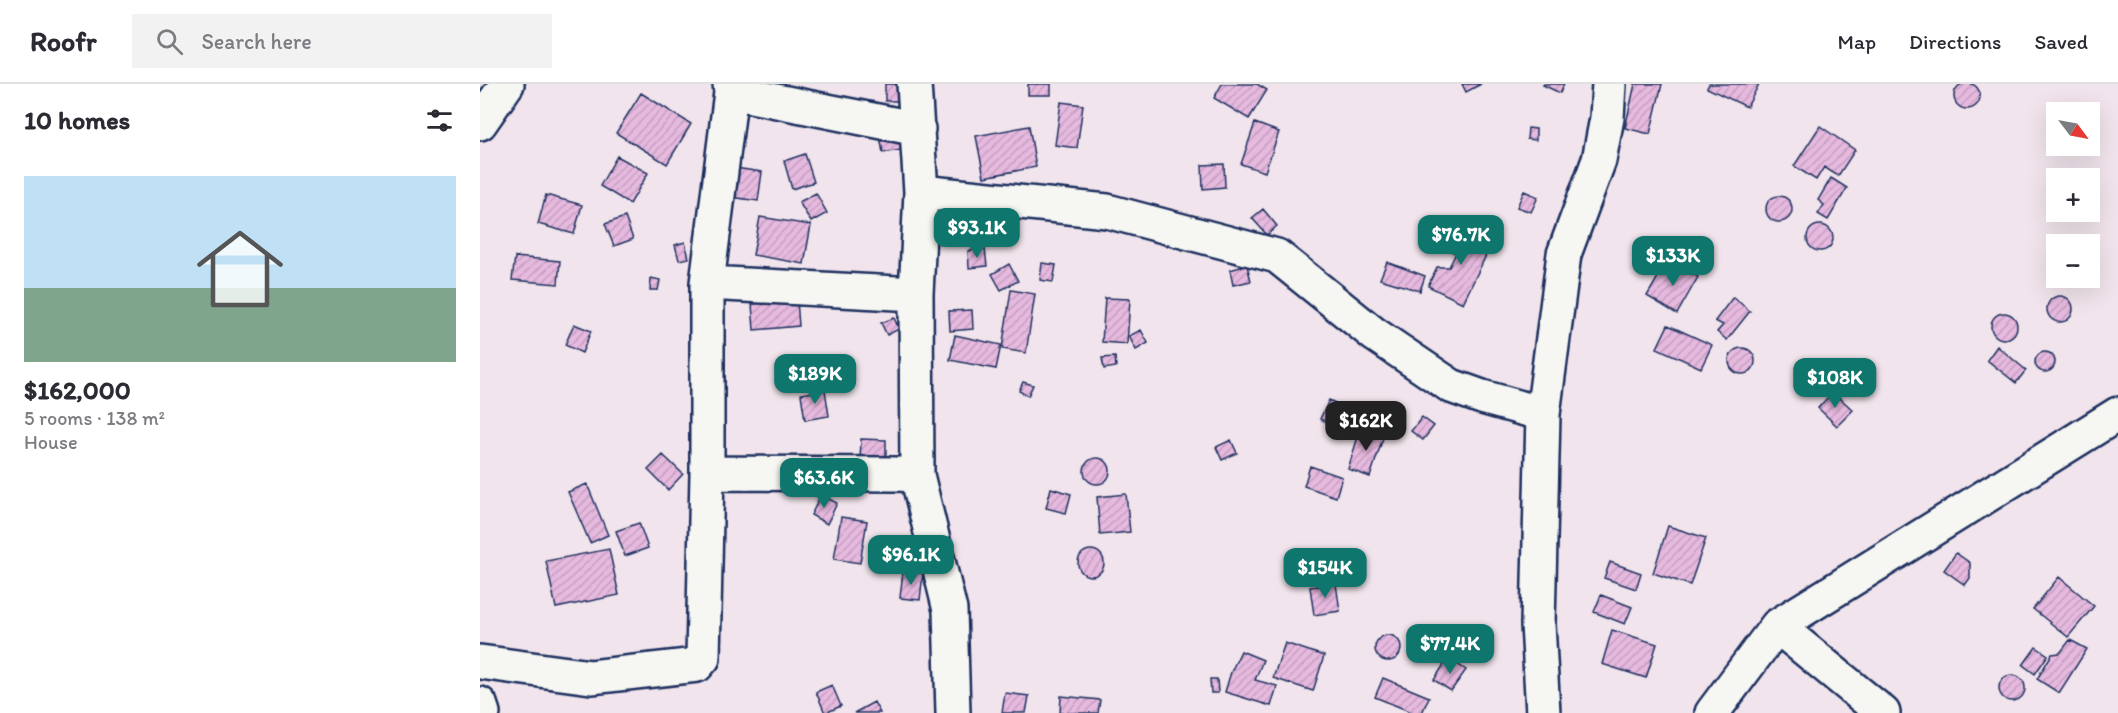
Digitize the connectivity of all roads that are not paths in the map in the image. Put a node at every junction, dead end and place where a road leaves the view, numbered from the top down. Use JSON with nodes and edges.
{"nodes":[{"id":1,"x":507,"y":84,"type":"edge"},
{"id":2,"x":914,"y":84,"type":"edge"},
{"id":3,"x":1609,"y":84,"type":"edge"},
{"id":4,"x":730,"y":88,"type":"edge"},
{"id":5,"x":480,"y":123,"type":"edge"},
{"id":6,"x":918,"y":129,"type":"junction"},
{"id":7,"x":921,"y":192,"type":"junction"},
{"id":8,"x":706,"y":283,"type":"junction"},
{"id":9,"x":915,"y":294,"type":"junction"},
{"id":10,"x":1543,"y":414,"type":"junction"},
{"id":11,"x":2118,"y":414,"type":"edge"},
{"id":12,"x":707,"y":473,"type":"junction"},
{"id":13,"x":917,"y":475,"type":"junction"},
{"id":14,"x":1777,"y":626,"type":"junction"},
{"id":15,"x":480,"y":662,"type":"edge"},
{"id":16,"x":480,"y":704,"type":"edge"},
{"id":17,"x":483,"y":713,"type":"edge"},
{"id":18,"x":953,"y":713,"type":"edge"},
{"id":19,"x":1543,"y":713,"type":"edge"},
{"id":20,"x":1712,"y":713,"type":"edge"},
{"id":21,"x":1883,"y":713,"type":"edge"}],
"edges":[{"from":1,"to":5,"type":"street"},
{"from":2,"to":6,"type":"street"},
{"from":3,"to":10,"type":"street"},
{"from":4,"to":6,"type":"street"},
{"from":4,"to":8,"type":"street"},
{"from":6,"to":7,"type":"street"},
{"from":7,"to":9,"type":"street"},
{"from":7,"to":10,"type":"street"},
{"from":8,"to":9,"type":"street"},
{"from":8,"to":12,"type":"street"},
{"from":9,"to":13,"type":"street"},
{"from":10,"to":19,"type":"street"},
{"from":11,"to":14,"type":"street"},
{"from":12,"to":13,"type":"street"},
{"from":12,"to":15,"type":"street"},
{"from":13,"to":18,"type":"street"},
{"from":14,"to":20,"type":"street"},
{"from":14,"to":21,"type":"street"},
{"from":16,"to":17,"type":"street"}]}
